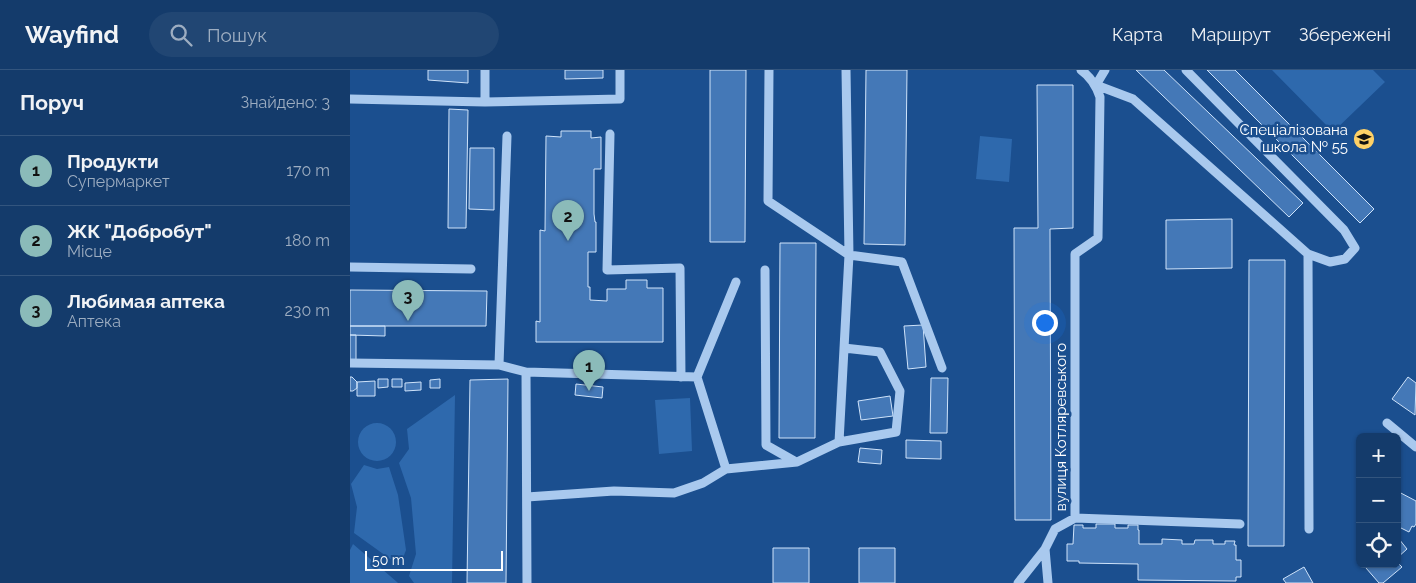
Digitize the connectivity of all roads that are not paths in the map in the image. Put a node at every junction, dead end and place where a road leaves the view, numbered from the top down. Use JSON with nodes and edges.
{"nodes":[{"id":1,"x":485,"y":70,"type":"edge"},
{"id":2,"x":620,"y":70,"type":"edge"},
{"id":3,"x":769,"y":70,"type":"edge"},
{"id":4,"x":846,"y":70,"type":"edge"},
{"id":5,"x":1081,"y":70,"type":"edge"},
{"id":6,"x":1105,"y":70,"type":"edge"},
{"id":7,"x":1186,"y":70,"type":"edge"},
{"id":8,"x":1096,"y":85,"type":"junction"},
{"id":9,"x":350,"y":99,"type":"edge"},
{"id":10,"x":485,"y":102,"type":"junction"},
{"id":11,"x":610,"y":134,"type":"dead end"},
{"id":12,"x":507,"y":136,"type":"dead end"},
{"id":13,"x":1308,"y":254,"type":"junction"},
{"id":14,"x":849,"y":255,"type":"junction"},
{"id":15,"x":350,"y":267,"type":"edge"},
{"id":16,"x":471,"y":269,"type":"dead end"},
{"id":17,"x":765,"y":270,"type":"dead end"},
{"id":18,"x":736,"y":282,"type":"dead end"},
{"id":19,"x":844,"y":348,"type":"junction"},
{"id":20,"x":350,"y":363,"type":"edge"},
{"id":21,"x":499,"y":365,"type":"junction"},
{"id":22,"x":942,"y":368,"type":"dead end"},
{"id":23,"x":526,"y":372,"type":"junction"},
{"id":24,"x":681,"y":377,"type":"junction"},
{"id":25,"x":697,"y":377,"type":"junction"},
{"id":26,"x":1387,"y":422,"type":"dead end"},
{"id":27,"x":839,"y":442,"type":"junction"},
{"id":28,"x":1416,"y":447,"type":"edge"},
{"id":29,"x":797,"y":462,"type":"junction"},
{"id":30,"x":726,"y":468,"type":"junction"},
{"id":31,"x":527,"y":497,"type":"junction"},
{"id":32,"x":1075,"y":518,"type":"junction"},
{"id":33,"x":1240,"y":524,"type":"dead end"},
{"id":34,"x":1309,"y":529,"type":"dead end"},
{"id":35,"x":1045,"y":549,"type":"junction"},
{"id":36,"x":527,"y":583,"type":"edge"},
{"id":37,"x":1018,"y":583,"type":"edge"},
{"id":38,"x":1048,"y":583,"type":"edge"}],
"edges":[{"from":1,"to":10,"type":"street"},
{"from":2,"to":10,"type":"street"},
{"from":3,"to":14,"type":"street"},
{"from":4,"to":14,"type":"street"},
{"from":5,"to":8,"type":"street"},
{"from":6,"to":8,"type":"street"},
{"from":7,"to":13,"type":"street"},
{"from":8,"to":13,"type":"street"},
{"from":8,"to":32,"type":"street","name":"вулиця Котляревського"},
{"from":9,"to":10,"type":"street"},
{"from":11,"to":24,"type":"street"},
{"from":12,"to":21,"type":"street"},
{"from":13,"to":34,"type":"street"},
{"from":14,"to":19,"type":"street"},
{"from":14,"to":22,"type":"street"},
{"from":15,"to":16,"type":"street"},
{"from":17,"to":29,"type":"street"},
{"from":18,"to":25,"type":"street"},
{"from":19,"to":27,"type":"street"},
{"from":19,"to":27,"type":"street"},
{"from":20,"to":21,"type":"street"},
{"from":21,"to":23,"type":"street"},
{"from":23,"to":24,"type":"street"},
{"from":23,"to":31,"type":"street"},
{"from":24,"to":25,"type":"street"},
{"from":25,"to":30,"type":"street"},
{"from":26,"to":28,"type":"street"},
{"from":27,"to":29,"type":"street"},
{"from":29,"to":30,"type":"street"},
{"from":30,"to":31,"type":"street"},
{"from":31,"to":36,"type":"street"},
{"from":32,"to":33,"type":"street"},
{"from":32,"to":35,"type":"street","name":"вулиця Котляревського"},
{"from":35,"to":37,"type":"street","name":"вулиця Котляревського"},
{"from":35,"to":38,"type":"street"}]}
